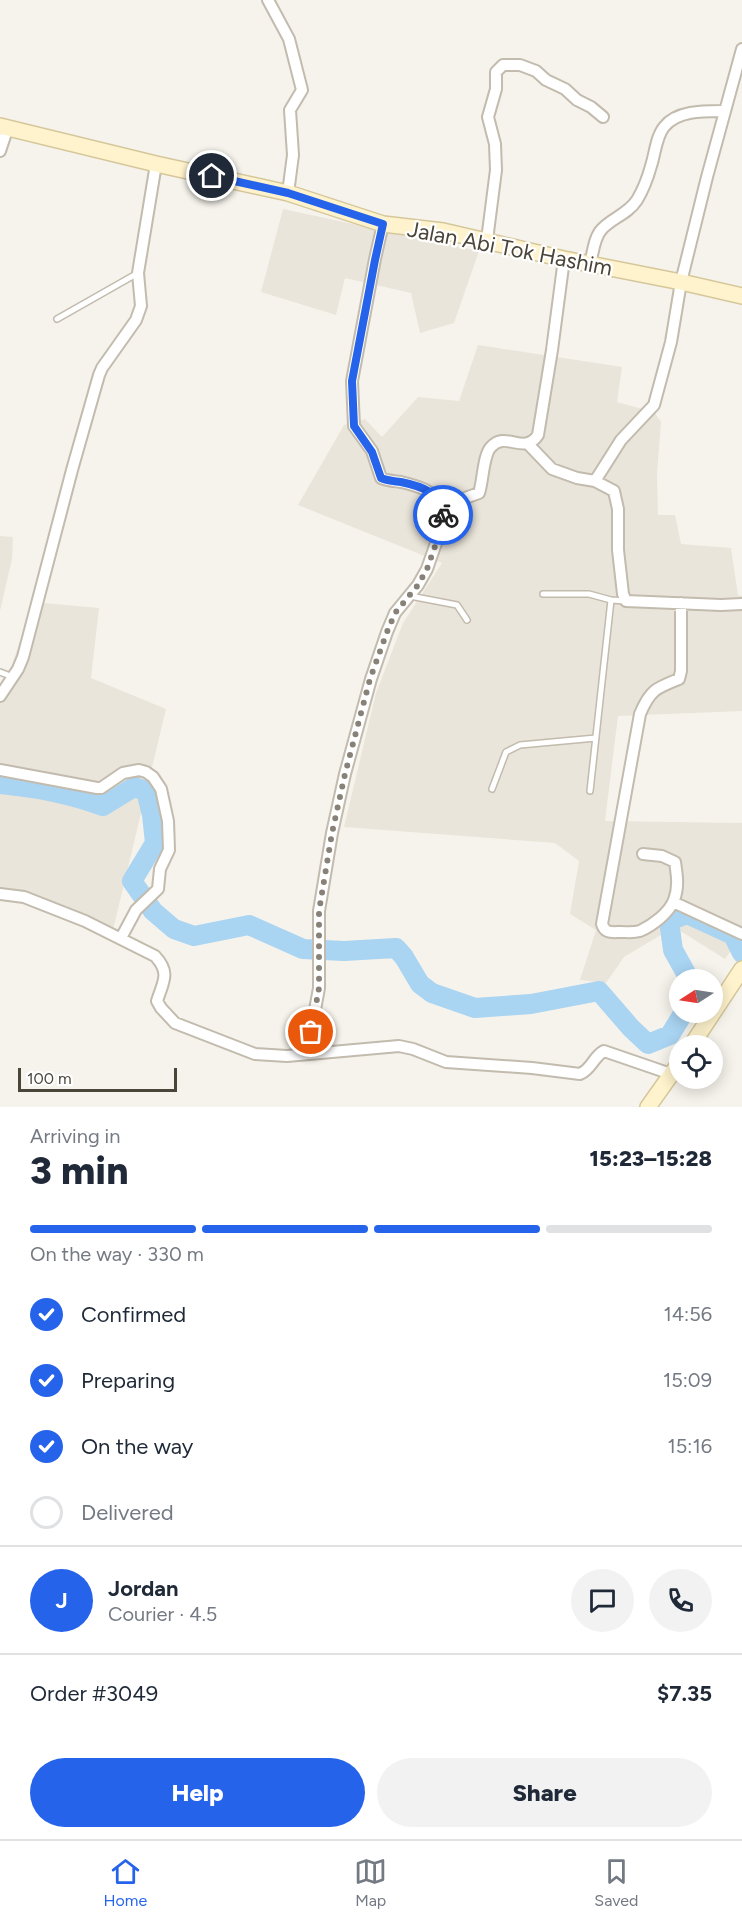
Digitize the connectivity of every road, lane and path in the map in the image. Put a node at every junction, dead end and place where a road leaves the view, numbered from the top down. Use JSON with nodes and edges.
{"nodes":[{"id":1,"x":268,"y":0,"type":"edge"},
{"id":2,"x":742,"y":48,"type":"edge"},
{"id":3,"x":724,"y":111,"type":"junction"},
{"id":4,"x":603,"y":117,"type":"dead end"},
{"id":5,"x":4,"y":127,"type":"edge"},
{"id":6,"x":0,"y":151,"type":"edge"},
{"id":7,"x":156,"y":164,"type":"junction"},
{"id":8,"x":288,"y":193,"type":"junction"},
{"id":9,"x":383,"y":224,"type":"junction"},
{"id":10,"x":487,"y":240,"type":"junction"},
{"id":11,"x":564,"y":259,"type":"junction"},
{"id":12,"x":590,"y":264,"type":"junction"},
{"id":13,"x":138,"y":273,"type":"junction"},
{"id":14,"x":681,"y":282,"type":"junction"},
{"id":15,"x":742,"y":296,"type":"edge"},
{"id":16,"x":57,"y":319,"type":"dead end"},
{"id":17,"x":528,"y":444,"type":"junction"},
{"id":18,"x":595,"y":481,"type":"junction"},
{"id":19,"x":443,"y":506,"type":"junction"},
{"id":20,"x":543,"y":594,"type":"dead end"},
{"id":21,"x":408,"y":596,"type":"junction"},
{"id":22,"x":611,"y":600,"type":"junction"},
{"id":23,"x":626,"y":601,"type":"junction"},
{"id":24,"x":681,"y":603,"type":"junction"},
{"id":25,"x":742,"y":604,"type":"edge"},
{"id":26,"x":467,"y":620,"type":"dead end"},
{"id":27,"x":0,"y":672,"type":"edge"},
{"id":28,"x":13,"y":677,"type":"junction"},
{"id":29,"x":0,"y":696,"type":"edge"},
{"id":30,"x":596,"y":738,"type":"junction"},
{"id":31,"x":0,"y":770,"type":"edge"},
{"id":32,"x":492,"y":789,"type":"dead end"},
{"id":33,"x":590,"y":791,"type":"dead end"},
{"id":34,"x":643,"y":854,"type":"dead end"},
{"id":35,"x":0,"y":894,"type":"edge"},
{"id":36,"x":673,"y":902,"type":"junction"},
{"id":37,"x":742,"y":934,"type":"edge"},
{"id":38,"x":121,"y":938,"type":"junction"},
{"id":39,"x":742,"y":969,"type":"edge"},
{"id":40,"x":698,"y":1035,"type":"edge"},
{"id":41,"x":307,"y":1054,"type":"junction"},
{"id":42,"x":669,"y":1067,"type":"edge"},
{"id":43,"x":669,"y":1077,"type":"edge"},
{"id":44,"x":648,"y":1107,"type":"edge"}],
"edges":[{"from":1,"to":8,"type":"street"},
{"from":2,"to":3,"type":"street"},
{"from":3,"to":12,"type":"street"},
{"from":3,"to":14,"type":"street"},
{"from":4,"to":10,"type":"street"},
{"from":5,"to":6,"type":"street"},
{"from":5,"to":7,"type":"main road","name":"Jalan Abi Tok Hashim"},
{"from":7,"to":8,"type":"main road","name":"Jalan Abi Tok Hashim"},
{"from":7,"to":13,"type":"street"},
{"from":8,"to":9,"type":"main road","name":"Jalan Abi Tok Hashim"},
{"from":9,"to":10,"type":"main road","name":"Jalan Abi Tok Hashim"},
{"from":9,"to":19,"type":"street"},
{"from":10,"to":11,"type":"main road","name":"Jalan Abi Tok Hashim"},
{"from":11,"to":12,"type":"main road","name":"Jalan Abi Tok Hashim"},
{"from":11,"to":17,"type":"street"},
{"from":12,"to":14,"type":"main road","name":"Jalan Abi Tok Hashim"},
{"from":13,"to":16,"type":"lane"},
{"from":13,"to":28,"type":"street"},
{"from":14,"to":15,"type":"main road","name":"Jalan Abi Tok Hashim"},
{"from":14,"to":18,"type":"street"},
{"from":17,"to":18,"type":"street"},
{"from":17,"to":19,"type":"street"},
{"from":18,"to":23,"type":"street"},
{"from":19,"to":21,"type":"street"},
{"from":20,"to":22,"type":"lane"},
{"from":21,"to":26,"type":"lane"},
{"from":21,"to":41,"type":"street"},
{"from":22,"to":23,"type":"lane"},
{"from":22,"to":30,"type":"lane"},
{"from":23,"to":24,"type":"street"},
{"from":24,"to":25,"type":"street"},
{"from":24,"to":36,"type":"street"},
{"from":27,"to":28,"type":"lane"},
{"from":28,"to":29,"type":"street"},
{"from":30,"to":32,"type":"lane"},
{"from":30,"to":33,"type":"lane"},
{"from":31,"to":38,"type":"street"},
{"from":34,"to":36,"type":"street"},
{"from":35,"to":38,"type":"street"},
{"from":36,"to":37,"type":"street"},
{"from":38,"to":41,"type":"street"},
{"from":39,"to":40,"type":"main road"},
{"from":41,"to":42,"type":"street"},
{"from":43,"to":44,"type":"main road"}]}
